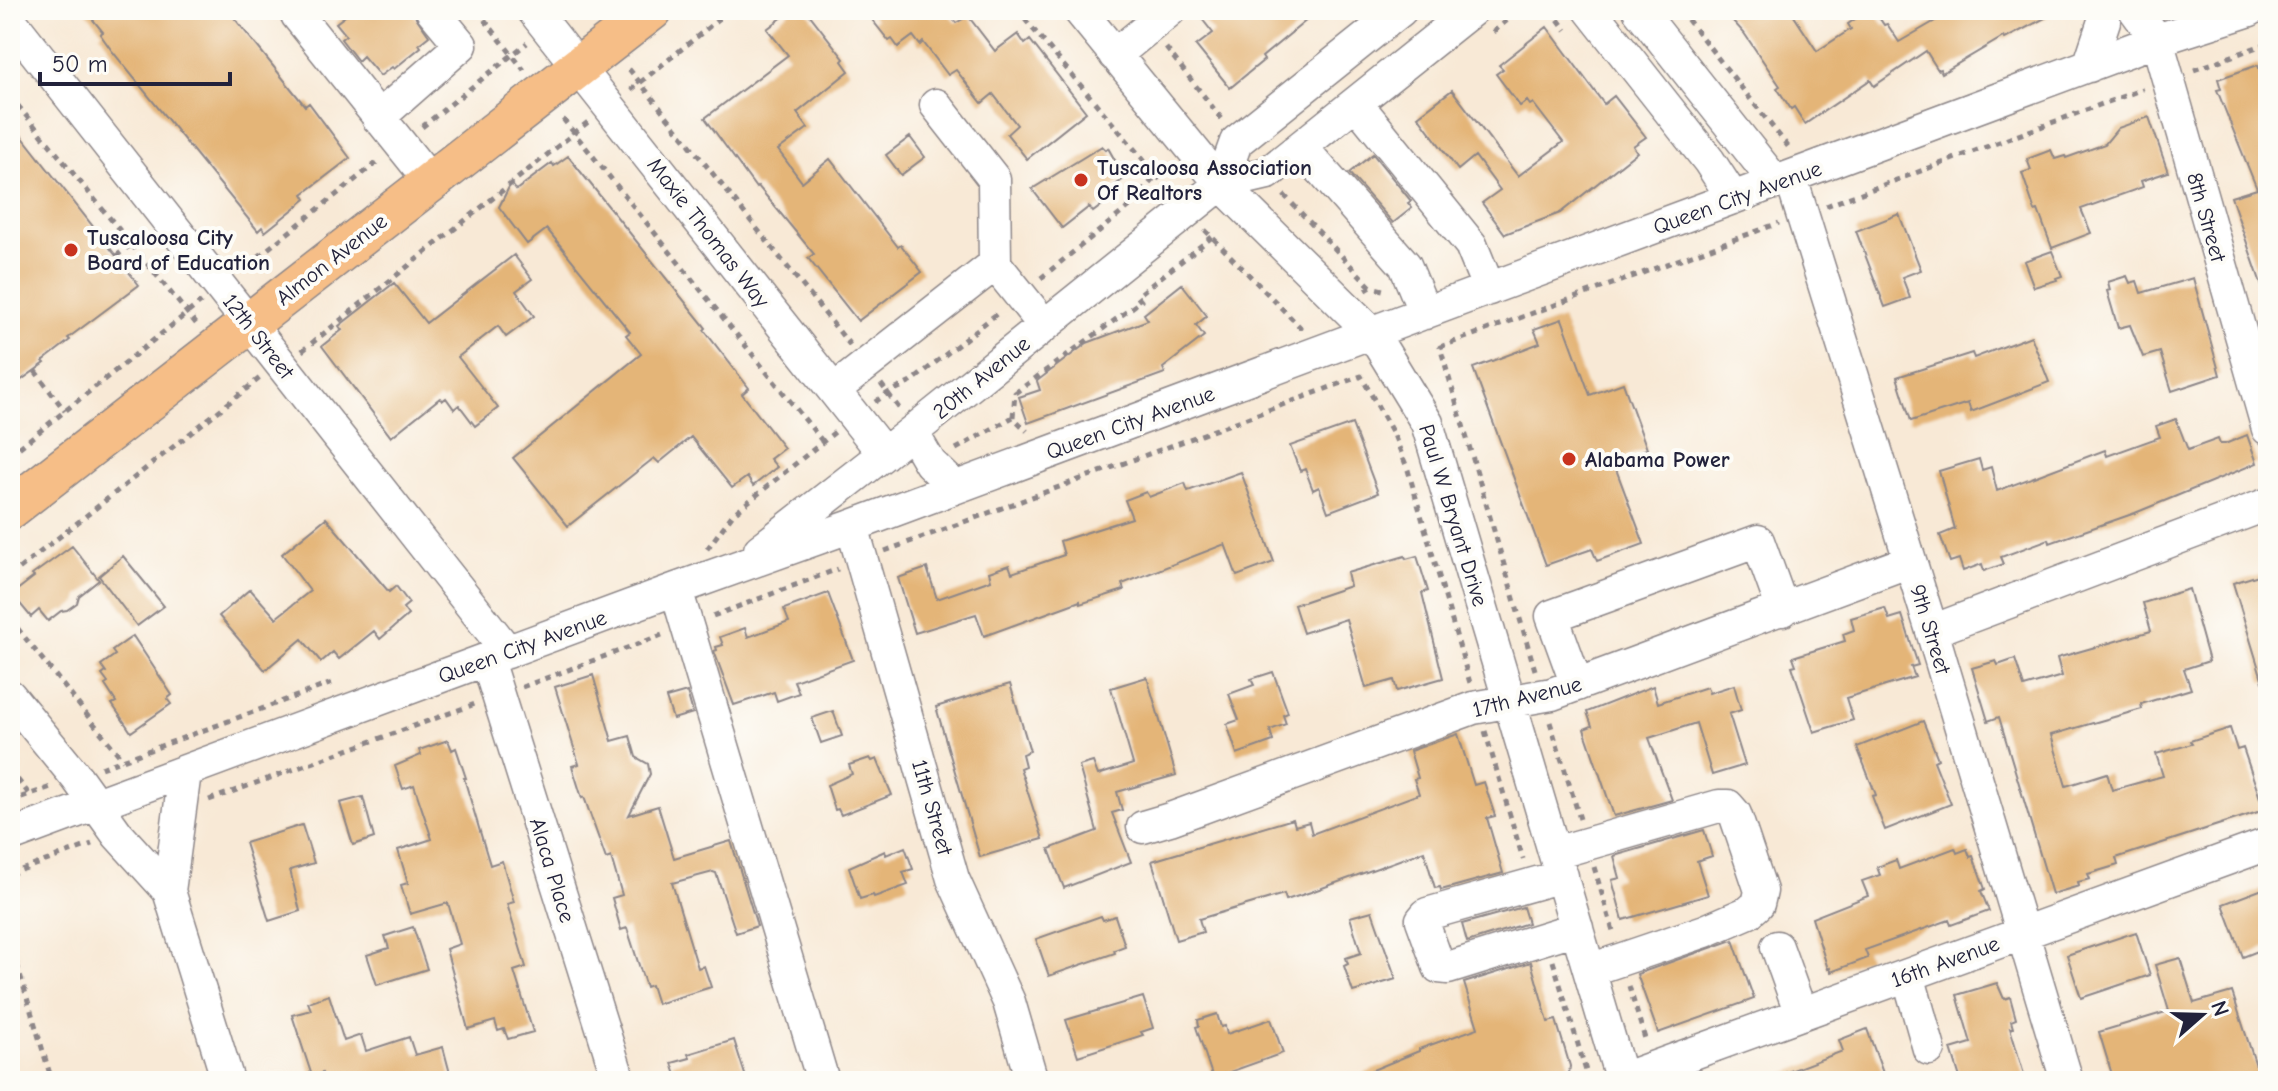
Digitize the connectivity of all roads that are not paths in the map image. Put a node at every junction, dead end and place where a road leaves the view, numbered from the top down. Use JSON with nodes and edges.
{"nodes":[{"id":1,"x":432,"y":10,"type":"edge"},
{"id":2,"x":652,"y":10,"type":"edge"},
{"id":3,"x":1079,"y":10,"type":"edge"},
{"id":4,"x":1170,"y":10,"type":"edge"},
{"id":5,"x":1401,"y":10,"type":"edge"},
{"id":6,"x":1472,"y":10,"type":"edge"},
{"id":7,"x":1590,"y":10,"type":"edge"},
{"id":8,"x":1639,"y":10,"type":"edge"},
{"id":9,"x":2104,"y":10,"type":"edge"},
{"id":10,"x":2135,"y":10,"type":"edge"},
{"id":11,"x":2250,"y":10,"type":"edge"},
{"id":12,"x":540,"y":19,"type":"edge"},
{"id":13,"x":10,"y":20,"type":"edge"},
{"id":14,"x":307,"y":21,"type":"edge"},
{"id":15,"x":2168,"y":28,"type":"edge"},
{"id":16,"x":1115,"y":55,"type":"junction"},
{"id":17,"x":2089,"y":66,"type":"junction"},
{"id":18,"x":578,"y":68,"type":"junction"},
{"id":19,"x":1356,"y":103,"type":"junction"},
{"id":20,"x":936,"y":105,"type":"dead end"},
{"id":21,"x":372,"y":111,"type":"junction"},
{"id":22,"x":1301,"y":147,"type":"junction"},
{"id":23,"x":1792,"y":177,"type":"junction"},
{"id":24,"x":431,"y":182,"type":"junction"},
{"id":25,"x":1221,"y":184,"type":"junction"},
{"id":26,"x":1733,"y":198,"type":"junction"},
{"id":27,"x":995,"y":264,"type":"junction"},
{"id":28,"x":1489,"y":289,"type":"junction"},
{"id":29,"x":1425,"y":313,"type":"junction"},
{"id":30,"x":249,"y":322,"type":"junction"},
{"id":31,"x":1044,"y":325,"type":"junction"},
{"id":32,"x":1372,"y":333,"type":"junction"},
{"id":33,"x":834,"y":390,"type":"junction"},
{"id":34,"x":2268,"y":429,"type":"edge"},
{"id":35,"x":912,"y":432,"type":"junction"},
{"id":36,"x":884,"y":454,"type":"junction"},
{"id":37,"x":955,"y":487,"type":"junction"},
{"id":38,"x":2268,"y":504,"type":"edge"},
{"id":39,"x":10,"y":509,"type":"edge"},
{"id":40,"x":852,"y":526,"type":"junction"},
{"id":41,"x":1910,"y":561,"type":"junction"},
{"id":42,"x":738,"y":566,"type":"junction"},
{"id":43,"x":676,"y":589,"type":"junction"},
{"id":44,"x":1783,"y":610,"type":"junction"},
{"id":45,"x":1932,"y":631,"type":"junction"},
{"id":46,"x":497,"y":656,"type":"junction"},
{"id":47,"x":1577,"y":685,"type":"junction"},
{"id":48,"x":10,"y":696,"type":"edge"},
{"id":49,"x":1510,"y":702,"type":"junction"},
{"id":50,"x":185,"y":772,"type":"junction"},
{"id":51,"x":96,"y":805,"type":"junction"},
{"id":52,"x":1143,"y":827,"type":"dead end"},
{"id":53,"x":10,"y":836,"type":"edge"},
{"id":54,"x":2268,"y":844,"type":"edge"},
{"id":55,"x":1558,"y":864,"type":"junction"},
{"id":56,"x":169,"y":891,"type":"junction"},
{"id":57,"x":1577,"y":928,"type":"junction"},
{"id":58,"x":2023,"y":933,"type":"junction"},
{"id":59,"x":1777,"y":947,"type":"dead end"},
{"id":60,"x":1590,"y":970,"type":"junction"},
{"id":61,"x":1908,"y":975,"type":"junction"},
{"id":62,"x":1801,"y":1014,"type":"junction"},
{"id":63,"x":1929,"y":1049,"type":"dead end"},
{"id":64,"x":1622,"y":1080,"type":"edge"},
{"id":65,"x":228,"y":1081,"type":"edge"},
{"id":66,"x":619,"y":1081,"type":"edge"},
{"id":67,"x":823,"y":1081,"type":"edge"},
{"id":68,"x":1032,"y":1081,"type":"edge"},
{"id":69,"x":2067,"y":1081,"type":"edge"}],
"edges":[{"from":1,"to":21,"type":"street"},
{"from":2,"to":18,"type":"main road","name":"Almon Avenue"},
{"from":3,"to":16,"type":"street","name":"Paul W Bryant Drive"},
{"from":4,"to":16,"type":"street"},
{"from":5,"to":25,"type":"street"},
{"from":6,"to":19,"type":"street","name":"20th Avenue"},
{"from":7,"to":26,"type":"street"},
{"from":8,"to":23,"type":"street","name":"9th Street"},
{"from":9,"to":17,"type":"street"},
{"from":10,"to":15,"type":"street","name":"8th Street"},
{"from":11,"to":15,"type":"street","name":"Queen City Avenue"},
{"from":12,"to":18,"type":"street","name":"Maxie Thomas Way"},
{"from":13,"to":30,"type":"street","name":"12th Street"},
{"from":14,"to":21,"type":"street"},
{"from":15,"to":17,"type":"street","name":"Queen City Avenue"},
{"from":15,"to":34,"type":"street","name":"8th Street"},
{"from":16,"to":25,"type":"street","name":"Paul W Bryant Drive"},
{"from":17,"to":23,"type":"street","name":"Queen City Avenue"},
{"from":18,"to":24,"type":"main road","name":"Almon Avenue"},
{"from":18,"to":33,"type":"street","name":"Maxie Thomas Way"},
{"from":19,"to":22,"type":"street","name":"20th Avenue"},
{"from":19,"to":28,"type":"street"},
{"from":20,"to":27,"type":"street"},
{"from":21,"to":24,"type":"street"},
{"from":22,"to":25,"type":"street","name":"20th Avenue"},
{"from":22,"to":29,"type":"street"},
{"from":23,"to":26,"type":"street","name":"Queen City Avenue"},
{"from":23,"to":41,"type":"street","name":"9th Street"},
{"from":24,"to":30,"type":"main road","name":"Almon Avenue"},
{"from":25,"to":31,"type":"street","name":"20th Avenue"},
{"from":25,"to":32,"type":"street","name":"Paul W Bryant Drive"},
{"from":26,"to":28,"type":"street","name":"Queen City Avenue"},
{"from":27,"to":31,"type":"street"},
{"from":27,"to":33,"type":"street"},
{"from":28,"to":29,"type":"street","name":"Queen City Avenue"},
{"from":29,"to":32,"type":"street","name":"Queen City Avenue"},
{"from":30,"to":39,"type":"main road","name":"Almon Avenue"},
{"from":30,"to":46,"type":"street","name":"12th Street"},
{"from":31,"to":35,"type":"street","name":"20th Avenue"},
{"from":32,"to":37,"type":"street","name":"Queen City Avenue"},
{"from":32,"to":49,"type":"street","name":"Paul W Bryant Drive"},
{"from":33,"to":36,"type":"street","name":"Maxie Thomas Way"},
{"from":35,"to":36,"type":"street","name":"20th Avenue"},
{"from":35,"to":37,"type":"street"},
{"from":36,"to":42,"type":"street","name":"20th Avenue"},
{"from":37,"to":40,"type":"street","name":"Queen City Avenue"},
{"from":38,"to":45,"type":"street"},
{"from":40,"to":42,"type":"street","name":"Queen City Avenue"},
{"from":40,"to":68,"type":"street","name":"11th Street"},
{"from":41,"to":44,"type":"street","name":"17th Avenue"},
{"from":41,"to":45,"type":"street","name":"9th Street"},
{"from":42,"to":43,"type":"street","name":"Queen City Avenue"},
{"from":43,"to":46,"type":"street","name":"Queen City Avenue"},
{"from":43,"to":67,"type":"street"},
{"from":44,"to":47,"type":"street","name":"17th Avenue"},
{"from":44,"to":47,"type":"street"},
{"from":45,"to":58,"type":"street","name":"9th Street"},
{"from":46,"to":50,"type":"street","name":"Queen City Avenue"},
{"from":46,"to":66,"type":"street","name":"Alaca Place"},
{"from":47,"to":49,"type":"street","name":"17th Avenue"},
{"from":48,"to":51,"type":"street"},
{"from":49,"to":52,"type":"street","name":"17th Avenue"},
{"from":49,"to":55,"type":"street","name":"Paul W Bryant Drive"},
{"from":50,"to":51,"type":"street","name":"Queen City Avenue"},
{"from":50,"to":56,"type":"street"},
{"from":51,"to":53,"type":"street","name":"Queen City Avenue"},
{"from":51,"to":56,"type":"street"},
{"from":54,"to":58,"type":"street","name":"16th Avenue"},
{"from":55,"to":57,"type":"street","name":"Paul W Bryant Drive"},
{"from":55,"to":57,"type":"street"},
{"from":55,"to":60,"type":"street"},
{"from":56,"to":65,"type":"street"},
{"from":57,"to":60,"type":"street","name":"Paul W Bryant Drive"},
{"from":58,"to":61,"type":"street","name":"16th Avenue"},
{"from":58,"to":69,"type":"street","name":"9th Street"},
{"from":59,"to":62,"type":"street"},
{"from":60,"to":64,"type":"street","name":"Paul W Bryant Drive"},
{"from":61,"to":62,"type":"street","name":"16th Avenue"},
{"from":61,"to":63,"type":"street"},
{"from":62,"to":64,"type":"street","name":"16th Avenue"}]}
